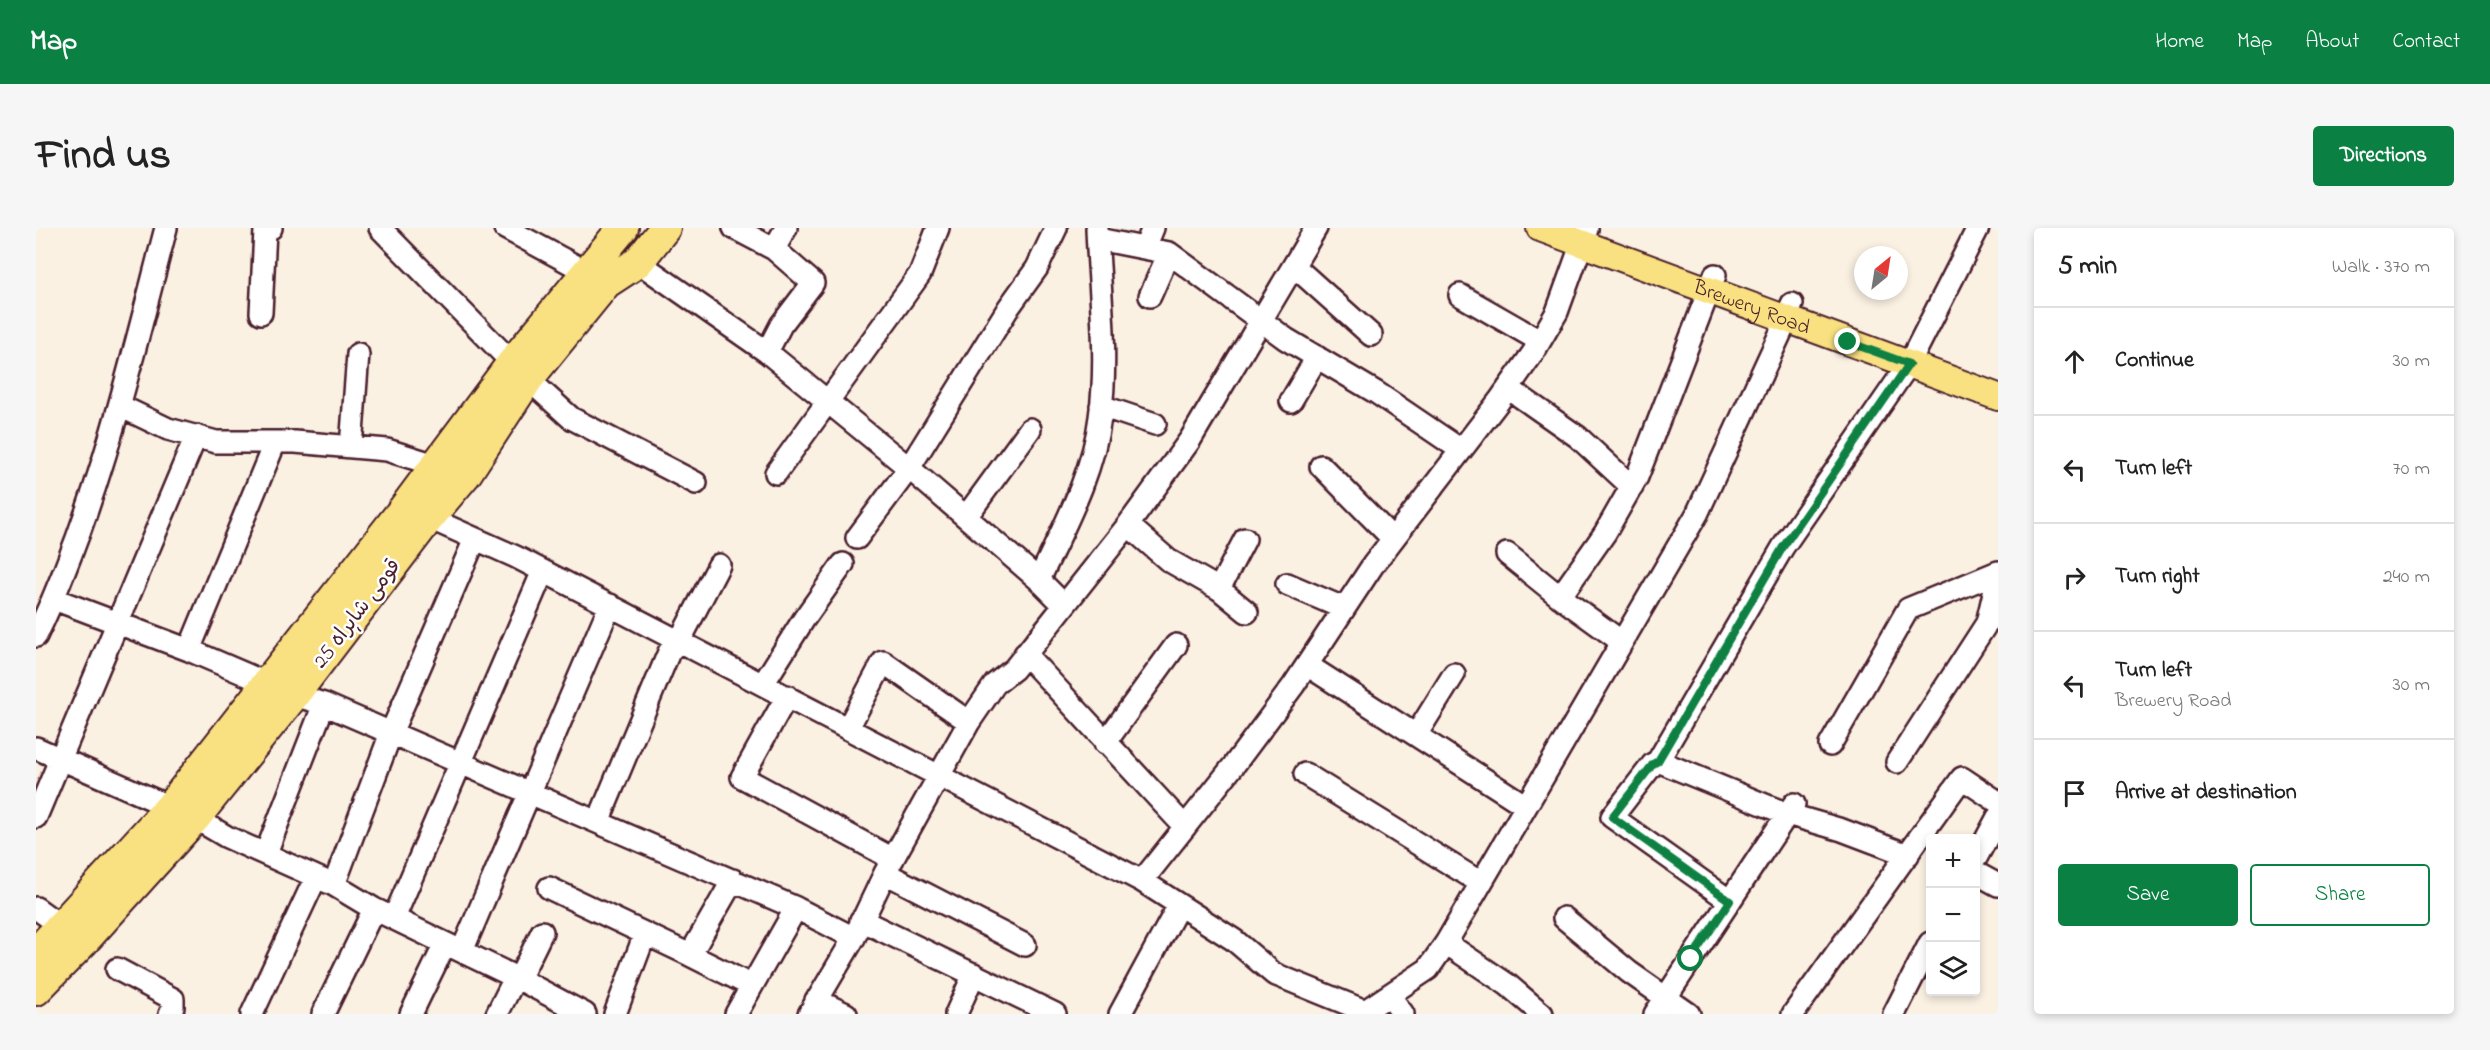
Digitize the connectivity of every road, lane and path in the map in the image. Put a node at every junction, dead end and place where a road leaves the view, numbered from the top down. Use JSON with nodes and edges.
{"nodes":[{"id":1,"x":166,"y":228,"type":"edge"},
{"id":2,"x":271,"y":228,"type":"edge"},
{"id":3,"x":380,"y":228,"type":"edge"},
{"id":4,"x":505,"y":228,"type":"edge"},
{"id":5,"x":624,"y":228,"type":"edge"},
{"id":6,"x":665,"y":228,"type":"edge"},
{"id":7,"x":734,"y":228,"type":"edge"},
{"id":8,"x":786,"y":228,"type":"edge"},
{"id":9,"x":938,"y":228,"type":"edge"},
{"id":10,"x":1056,"y":228,"type":"edge"},
{"id":11,"x":1153,"y":228,"type":"edge"},
{"id":12,"x":1316,"y":228,"type":"edge"},
{"id":13,"x":1540,"y":228,"type":"edge"},
{"id":14,"x":1978,"y":228,"type":"edge"},
{"id":15,"x":1097,"y":233,"type":"edge"},
{"id":16,"x":1585,"y":233,"type":"edge"},
{"id":17,"x":1145,"y":248,"type":"junction"},
{"id":18,"x":774,"y":249,"type":"junction"},
{"id":19,"x":1169,"y":253,"type":"junction"},
{"id":20,"x":638,"y":262,"type":"junction"},
{"id":21,"x":1294,"y":266,"type":"junction"},
{"id":22,"x":597,"y":277,"type":"junction"},
{"id":23,"x":1713,"y":283,"type":"junction"},
{"id":24,"x":1460,"y":295,"type":"dead end"},
{"id":25,"x":1150,"y":296,"type":"dead end"},
{"id":26,"x":1789,"y":311,"type":"junction"},
{"id":27,"x":261,"y":313,"type":"dead end"},
{"id":28,"x":1263,"y":320,"type":"junction"},
{"id":29,"x":1371,"y":335,"type":"dead end"},
{"id":30,"x":1539,"y":341,"type":"junction"},
{"id":31,"x":767,"y":352,"type":"junction"},
{"id":32,"x":358,"y":354,"type":"dead end"},
{"id":33,"x":1317,"y":357,"type":"junction"},
{"id":34,"x":1913,"y":357,"type":"junction"},
{"id":35,"x":520,"y":371,"type":"junction"},
{"id":36,"x":1998,"y":379,"type":"edge"},
{"id":37,"x":1508,"y":388,"type":"junction"},
{"id":38,"x":1998,"y":397,"type":"edge"},
{"id":39,"x":1291,"y":401,"type":"dead end"},
{"id":40,"x":829,"y":402,"type":"junction"},
{"id":41,"x":120,"y":406,"type":"junction"},
{"id":42,"x":1101,"y":406,"type":"junction"},
{"id":43,"x":1155,"y":424,"type":"dead end"},
{"id":44,"x":1030,"y":429,"type":"dead end"},
{"id":45,"x":196,"y":436,"type":"junction"},
{"id":46,"x":275,"y":442,"type":"junction"},
{"id":47,"x":351,"y":447,"type":"junction"},
{"id":48,"x":1461,"y":450,"type":"junction"},
{"id":49,"x":437,"y":465,"type":"junction"},
{"id":50,"x":1321,"y":466,"type":"dead end"},
{"id":51,"x":909,"y":468,"type":"junction"},
{"id":52,"x":776,"y":473,"type":"dead end"},
{"id":53,"x":466,"y":474,"type":"junction"},
{"id":54,"x":696,"y":483,"type":"dead end"},
{"id":55,"x":1632,"y":486,"type":"junction"},
{"id":56,"x":966,"y":517,"type":"junction"},
{"id":57,"x":429,"y":518,"type":"junction"},
{"id":58,"x":1128,"y":525,"type":"junction"},
{"id":59,"x":857,"y":538,"type":"dead end"},
{"id":60,"x":475,"y":539,"type":"junction"},
{"id":61,"x":1245,"y":539,"type":"dead end"},
{"id":62,"x":1393,"y":539,"type":"junction"},
{"id":63,"x":1507,"y":554,"type":"dead end"},
{"id":64,"x":843,"y":564,"type":"dead end"},
{"id":65,"x":719,"y":565,"type":"dead end"},
{"id":66,"x":543,"y":571,"type":"junction"},
{"id":67,"x":1998,"y":574,"type":"edge"},
{"id":68,"x":1039,"y":580,"type":"junction"},
{"id":69,"x":1287,"y":584,"type":"dead end"},
{"id":70,"x":1219,"y":589,"type":"junction"},
{"id":71,"x":1560,"y":597,"type":"junction"},
{"id":72,"x":54,"y":599,"type":"junction"},
{"id":73,"x":610,"y":605,"type":"junction"},
{"id":74,"x":1064,"y":605,"type":"junction"},
{"id":75,"x":1343,"y":608,"type":"junction"},
{"id":76,"x":1247,"y":612,"type":"dead end"},
{"id":77,"x":118,"y":622,"type":"junction"},
{"id":78,"x":36,"y":636,"type":"edge"},
{"id":79,"x":680,"y":640,"type":"junction"},
{"id":80,"x":1622,"y":642,"type":"junction"},
{"id":81,"x":1176,"y":645,"type":"dead end"},
{"id":82,"x":189,"y":650,"type":"junction"},
{"id":83,"x":1025,"y":654,"type":"junction"},
{"id":84,"x":1306,"y":665,"type":"junction"},
{"id":85,"x":1454,"y":674,"type":"dead end"},
{"id":86,"x":763,"y":684,"type":"junction"},
{"id":87,"x":280,"y":689,"type":"junction"},
{"id":88,"x":787,"y":696,"type":"junction"},
{"id":89,"x":324,"y":704,"type":"junction"},
{"id":90,"x":969,"y":723,"type":"junction"},
{"id":91,"x":848,"y":728,"type":"junction"},
{"id":92,"x":392,"y":733,"type":"junction"},
{"id":93,"x":1416,"y":735,"type":"junction"},
{"id":94,"x":1105,"y":742,"type":"junction"},
{"id":95,"x":1830,"y":745,"type":"dead end"},
{"id":96,"x":36,"y":748,"type":"edge"},
{"id":97,"x":61,"y":758,"type":"junction"},
{"id":98,"x":1658,"y":761,"type":"junction"},
{"id":99,"x":1897,"y":762,"type":"dead end"},
{"id":100,"x":460,"y":763,"type":"junction"},
{"id":101,"x":1305,"y":774,"type":"dead end"},
{"id":102,"x":940,"y":776,"type":"junction"},
{"id":103,"x":528,"y":792,"type":"junction"},
{"id":104,"x":1998,"y":802,"type":"edge"},
{"id":105,"x":1526,"y":807,"type":"junction"},
{"id":106,"x":1791,"y":809,"type":"junction"},
{"id":107,"x":183,"y":812,"type":"junction"},
{"id":108,"x":36,"y":817,"type":"edge"},
{"id":109,"x":1998,"y":817,"type":"edge"},
{"id":110,"x":598,"y":822,"type":"junction"},
{"id":111,"x":1185,"y":827,"type":"junction"},
{"id":112,"x":1980,"y":851,"type":"edge"},
{"id":113,"x":266,"y":853,"type":"junction"},
{"id":114,"x":1908,"y":855,"type":"junction"},
{"id":115,"x":889,"y":866,"type":"junction"},
{"id":116,"x":1980,"y":875,"type":"edge"},
{"id":117,"x":733,"y":880,"type":"junction"},
{"id":118,"x":325,"y":881,"type":"junction"},
{"id":119,"x":1142,"y":881,"type":"junction"},
{"id":120,"x":1481,"y":883,"type":"junction"},
{"id":121,"x":1998,"y":885,"type":"edge"},
{"id":122,"x":549,"y":888,"type":"dead end"},
{"id":123,"x":1730,"y":901,"type":"junction"},
{"id":124,"x":1179,"y":905,"type":"junction"},
{"id":125,"x":36,"y":908,"type":"edge"},
{"id":126,"x":796,"y":908,"type":"junction"},
{"id":127,"x":374,"y":909,"type":"junction"},
{"id":128,"x":394,"y":918,"type":"junction"},
{"id":129,"x":1564,"y":918,"type":"dead end"},
{"id":130,"x":857,"y":929,"type":"junction"},
{"id":131,"x":542,"y":932,"type":"dead end"},
{"id":132,"x":645,"y":934,"type":"junction"},
{"id":133,"x":73,"y":935,"type":"junction"},
{"id":134,"x":1446,"y":944,"type":"junction"},
{"id":135,"x":1025,"y":945,"type":"dead end"},
{"id":136,"x":454,"y":947,"type":"junction"},
{"id":137,"x":1926,"y":951,"type":"edge"},
{"id":138,"x":36,"y":953,"type":"edge"},
{"id":139,"x":690,"y":956,"type":"junction"},
{"id":140,"x":117,"y":969,"type":"dead end"},
{"id":141,"x":974,"y":974,"type":"junction"},
{"id":142,"x":517,"y":978,"type":"junction"},
{"id":143,"x":750,"y":985,"type":"junction"},
{"id":144,"x":36,"y":990,"type":"edge"},
{"id":145,"x":1389,"y":995,"type":"junction"},
{"id":146,"x":1660,"y":1006,"type":"edge"},
{"id":147,"x":813,"y":1007,"type":"edge"},
{"id":148,"x":581,"y":1013,"type":"edge"},
{"id":149,"x":170,"y":1014,"type":"edge"},
{"id":150,"x":252,"y":1014,"type":"edge"},
{"id":151,"x":323,"y":1014,"type":"edge"},
{"id":152,"x":411,"y":1014,"type":"edge"},
{"id":153,"x":497,"y":1014,"type":"edge"},
{"id":154,"x":615,"y":1014,"type":"edge"},
{"id":155,"x":736,"y":1014,"type":"edge"},
{"id":156,"x":846,"y":1014,"type":"edge"},
{"id":157,"x":956,"y":1014,"type":"edge"},
{"id":158,"x":1055,"y":1014,"type":"edge"},
{"id":159,"x":1120,"y":1014,"type":"edge"},
{"id":160,"x":1403,"y":1014,"type":"edge"},
{"id":161,"x":1542,"y":1014,"type":"edge"},
{"id":162,"x":1689,"y":1014,"type":"edge"},
{"id":163,"x":1793,"y":1014,"type":"edge"},
{"id":164,"x":1894,"y":1014,"type":"edge"}],
"edges":[{"from":1,"to":41,"type":"street"},
{"from":2,"to":27,"type":"street"},
{"from":3,"to":35,"type":"street"},
{"from":4,"to":22,"type":"street"},
{"from":5,"to":22,"type":"highway","name":"قومی شاہراہ 25"},
{"from":6,"to":20,"type":"highway","name":"قومی شاہراہ 25"},
{"from":7,"to":18,"type":"street"},
{"from":8,"to":18,"type":"street"},
{"from":9,"to":40,"type":"street"},
{"from":10,"to":51,"type":"street"},
{"from":11,"to":17,"type":"street"},
{"from":12,"to":21,"type":"street"},
{"from":13,"to":16,"type":"main road","name":"Brewery Road"},
{"from":14,"to":34,"type":"street"},
{"from":15,"to":17,"type":"street"},
{"from":15,"to":42,"type":"street"},
{"from":16,"to":23,"type":"main road","name":"Brewery Road"},
{"from":16,"to":30,"type":"street"},
{"from":17,"to":19,"type":"street"},
{"from":18,"to":31,"type":"street"},
{"from":19,"to":25,"type":"street"},
{"from":19,"to":28,"type":"street"},
{"from":20,"to":22,"type":"highway","name":"قومی شاہراہ 25"},
{"from":20,"to":31,"type":"street"},
{"from":21,"to":28,"type":"street"},
{"from":21,"to":29,"type":"street"},
{"from":22,"to":35,"type":"highway","name":"قومی شاہراہ 25"},
{"from":23,"to":26,"type":"main road","name":"Brewery Road"},
{"from":23,"to":55,"type":"street"},
{"from":24,"to":30,"type":"street"},
{"from":26,"to":34,"type":"main road","name":"Brewery Road"},
{"from":26,"to":80,"type":"street"},
{"from":28,"to":33,"type":"street"},
{"from":28,"to":58,"type":"street"},
{"from":30,"to":37,"type":"street"},
{"from":31,"to":40,"type":"street"},
{"from":32,"to":47,"type":"street"},
{"from":33,"to":39,"type":"street"},
{"from":33,"to":48,"type":"street"},
{"from":34,"to":36,"type":"main road","name":"Brewery Road"},
{"from":34,"to":38,"type":"main road","name":"Brewery Road"},
{"from":34,"to":98,"type":"street"},
{"from":35,"to":49,"type":"highway","name":"قومی شاہراہ 25"},
{"from":35,"to":53,"type":"highway","name":"قومی شاہراہ 25"},
{"from":35,"to":54,"type":"street"},
{"from":37,"to":48,"type":"street"},
{"from":37,"to":55,"type":"street"},
{"from":40,"to":51,"type":"street"},
{"from":40,"to":52,"type":"street"},
{"from":41,"to":45,"type":"street"},
{"from":41,"to":72,"type":"street"},
{"from":42,"to":43,"type":"street"},
{"from":42,"to":68,"type":"street"},
{"from":44,"to":56,"type":"street"},
{"from":45,"to":46,"type":"street"},
{"from":45,"to":77,"type":"street"},
{"from":46,"to":47,"type":"street"},
{"from":46,"to":82,"type":"street"},
{"from":47,"to":49,"type":"street"},
{"from":48,"to":62,"type":"street"},
{"from":49,"to":53,"type":"street"},
{"from":49,"to":87,"type":"highway","name":"قومی شاہراہ 25"},
{"from":50,"to":62,"type":"street"},
{"from":51,"to":56,"type":"street"},
{"from":51,"to":59,"type":"street"},
{"from":53,"to":57,"type":"highway","name":"قومی شاہراہ 25"},
{"from":55,"to":71,"type":"street"},
{"from":56,"to":68,"type":"street"},
{"from":57,"to":60,"type":"street"},
{"from":57,"to":87,"type":"highway","name":"قومی شاہراہ 25"},
{"from":58,"to":70,"type":"street"},
{"from":58,"to":74,"type":"street"},
{"from":60,"to":66,"type":"street"},
{"from":60,"to":92,"type":"street"},
{"from":61,"to":70,"type":"street"},
{"from":62,"to":75,"type":"street"},
{"from":63,"to":71,"type":"street"},
{"from":64,"to":86,"type":"street"},
{"from":65,"to":79,"type":"street"},
{"from":66,"to":73,"type":"street"},
{"from":66,"to":100,"type":"street"},
{"from":67,"to":95,"type":"street"},
{"from":67,"to":99,"type":"street"},
{"from":68,"to":74,"type":"street"},
{"from":69,"to":75,"type":"street"},
{"from":70,"to":76,"type":"street"},
{"from":71,"to":80,"type":"street"},
{"from":72,"to":77,"type":"street"},
{"from":72,"to":78,"type":"street"},
{"from":73,"to":79,"type":"street"},
{"from":73,"to":103,"type":"street"},
{"from":74,"to":83,"type":"street"},
{"from":75,"to":84,"type":"street"},
{"from":77,"to":82,"type":"street"},
{"from":77,"to":97,"type":"street"},
{"from":79,"to":86,"type":"street"},
{"from":79,"to":110,"type":"street"},
{"from":80,"to":105,"type":"street"},
{"from":81,"to":94,"type":"street"},
{"from":82,"to":87,"type":"street"},
{"from":83,"to":90,"type":"street"},
{"from":83,"to":94,"type":"street"},
{"from":84,"to":93,"type":"street"},
{"from":84,"to":111,"type":"street"},
{"from":85,"to":93,"type":"street"},
{"from":86,"to":88,"type":"street"},
{"from":87,"to":89,"type":"street"},
{"from":87,"to":107,"type":"highway","name":"قومی شاہراہ 25"},
{"from":88,"to":91,"type":"street"},
{"from":88,"to":115,"type":"street"},
{"from":89,"to":92,"type":"street"},
{"from":89,"to":113,"type":"street"},
{"from":90,"to":91,"type":"street"},
{"from":90,"to":102,"type":"street"},
{"from":91,"to":102,"type":"street"},
{"from":92,"to":100,"type":"street"},
{"from":92,"to":118,"type":"street"},
{"from":93,"to":105,"type":"street"},
{"from":94,"to":111,"type":"street"},
{"from":96,"to":97,"type":"street"},
{"from":97,"to":107,"type":"street"},
{"from":97,"to":108,"type":"street"},
{"from":98,"to":106,"type":"street"},
{"from":98,"to":123,"type":"street"},
{"from":100,"to":103,"type":"street"},
{"from":100,"to":128,"type":"street"},
{"from":101,"to":120,"type":"street"},
{"from":102,"to":115,"type":"street"},
{"from":102,"to":119,"type":"street"},
{"from":103,"to":110,"type":"street"},
{"from":103,"to":136,"type":"street"},
{"from":104,"to":114,"type":"street"},
{"from":105,"to":120,"type":"street"},
{"from":106,"to":114,"type":"street"},
{"from":106,"to":123,"type":"street"},
{"from":107,"to":113,"type":"street"},
{"from":107,"to":133,"type":"highway","name":"قومی شاہراہ 25"},
{"from":109,"to":112,"type":"street"},
{"from":110,"to":117,"type":"street"},
{"from":111,"to":119,"type":"street"},
{"from":113,"to":118,"type":"street"},
{"from":114,"to":163,"type":"street"},
{"from":115,"to":130,"type":"street"},
{"from":115,"to":135,"type":"street"},
{"from":116,"to":121,"type":"street"},
{"from":117,"to":126,"type":"street"},
{"from":117,"to":139,"type":"street"},
{"from":118,"to":127,"type":"street"},
{"from":118,"to":150,"type":"street"},
{"from":119,"to":124,"type":"street"},
{"from":120,"to":134,"type":"street"},
{"from":122,"to":132,"type":"street"},
{"from":123,"to":146,"type":"street"},
{"from":124,"to":145,"type":"street"},
{"from":124,"to":159,"type":"street"},
{"from":125,"to":133,"type":"street"},
{"from":126,"to":130,"type":"street"},
{"from":126,"to":143,"type":"street"},
{"from":127,"to":128,"type":"street"},
{"from":127,"to":151,"type":"street"},
{"from":128,"to":136,"type":"street"},
{"from":129,"to":146,"type":"street"},
{"from":130,"to":141,"type":"street"},
{"from":130,"to":147,"type":"street"},
{"from":131,"to":142,"type":"street"},
{"from":132,"to":139,"type":"street"},
{"from":132,"to":154,"type":"street"},
{"from":133,"to":138,"type":"highway","name":"قومی شاہراہ 25"},
{"from":133,"to":144,"type":"highway","name":"قومی شاہراہ 25"},
{"from":134,"to":145,"type":"street"},
{"from":134,"to":161,"type":"street"},
{"from":136,"to":142,"type":"street"},
{"from":136,"to":152,"type":"street"},
{"from":137,"to":164,"type":"street"},
{"from":139,"to":143,"type":"street"},
{"from":140,"to":149,"type":"street"},
{"from":141,"to":157,"type":"street"},
{"from":141,"to":158,"type":"street"},
{"from":142,"to":148,"type":"street"},
{"from":142,"to":153,"type":"street"},
{"from":143,"to":155,"type":"street"},
{"from":145,"to":160,"type":"street"},
{"from":146,"to":162,"type":"street"},
{"from":147,"to":156,"type":"street"}]}
